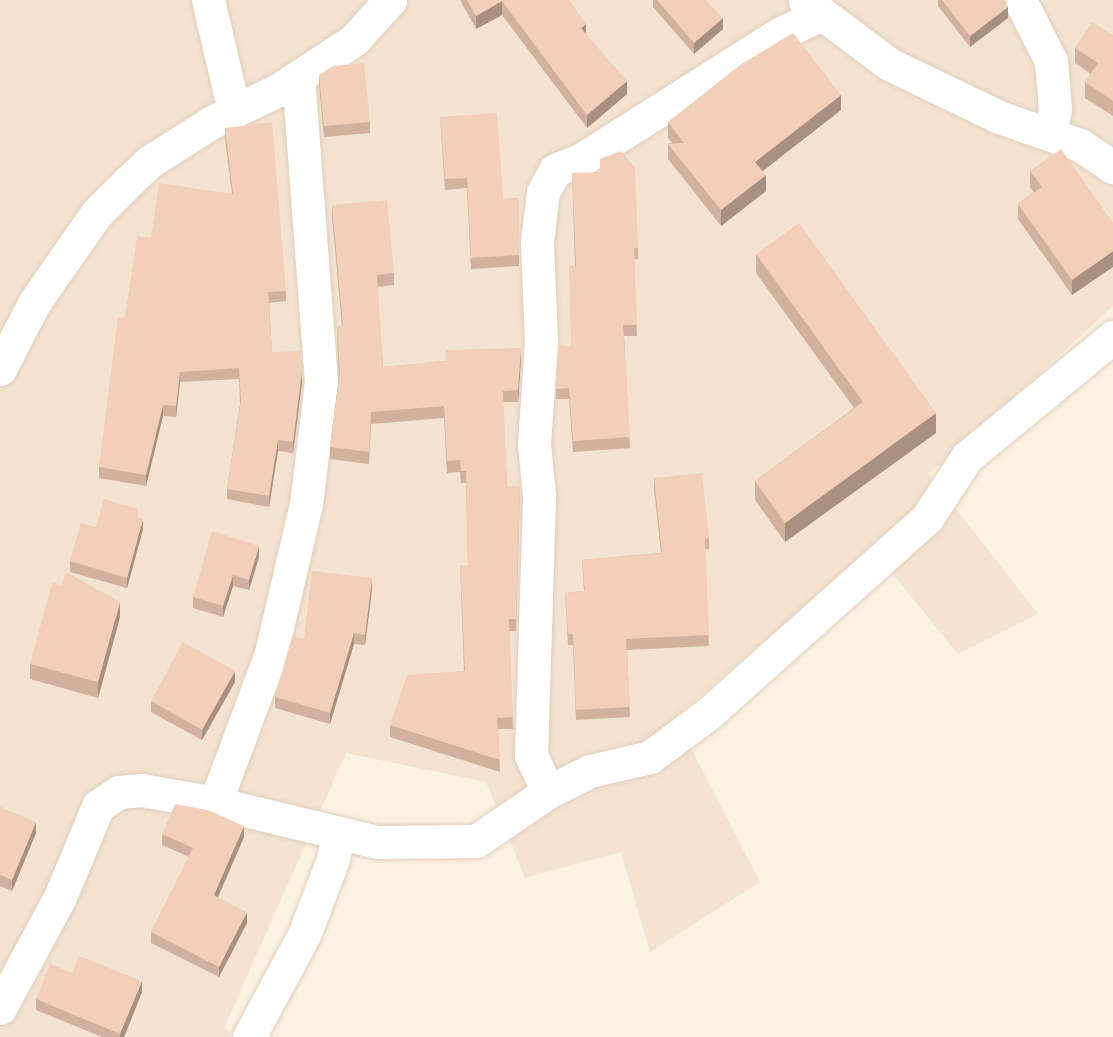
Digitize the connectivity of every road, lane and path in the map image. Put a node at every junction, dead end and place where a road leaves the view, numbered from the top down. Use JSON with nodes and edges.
{"nodes":[{"id":1,"x":208,"y":0,"type":"edge"},
{"id":2,"x":390,"y":0,"type":"edge"},
{"id":3,"x":1020,"y":0,"type":"edge"},
{"id":4,"x":812,"y":8,"type":"edge"},
{"id":5,"x":298,"y":78,"type":"junction"},
{"id":6,"x":234,"y":111,"type":"junction"},
{"id":7,"x":1050,"y":132,"type":"junction"},
{"id":8,"x":1113,"y":167,"type":"edge"},
{"id":9,"x":1113,"y":337,"type":"edge"},
{"id":10,"x":0,"y":369,"type":"edge"},
{"id":11,"x":548,"y":792,"type":"junction"},
{"id":12,"x":214,"y":803,"type":"junction"},
{"id":13,"x":338,"y":833,"type":"junction"},
{"id":14,"x":0,"y":1008,"type":"edge"},
{"id":15,"x":249,"y":1037,"type":"edge"}],
"edges":[{"from":1,"to":6,"type":"street"},
{"from":2,"to":5,"type":"street"},
{"from":3,"to":7,"type":"street"},
{"from":4,"to":7,"type":"street"},
{"from":4,"to":11,"type":"street"},
{"from":5,"to":6,"type":"street"},
{"from":5,"to":12,"type":"street"},
{"from":6,"to":10,"type":"street"},
{"from":7,"to":8,"type":"street"},
{"from":9,"to":11,"type":"street"},
{"from":11,"to":13,"type":"street"},
{"from":12,"to":13,"type":"street"},
{"from":12,"to":14,"type":"street"},
{"from":13,"to":15,"type":"street"}]}
